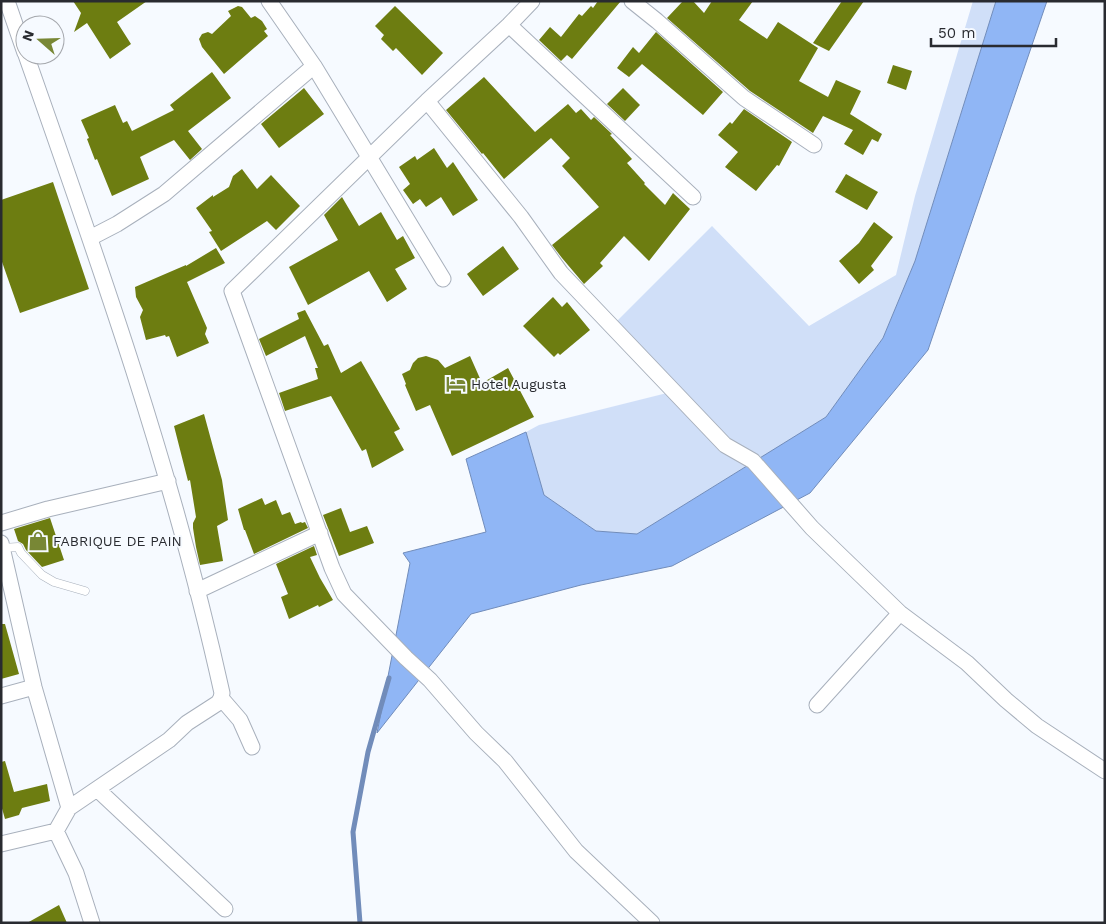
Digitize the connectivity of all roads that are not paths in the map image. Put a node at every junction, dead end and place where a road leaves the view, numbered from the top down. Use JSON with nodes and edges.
{"nodes":[{"id":1,"x":6,"y":1,"type":"edge"},
{"id":2,"x":269,"y":1,"type":"edge"},
{"id":3,"x":532,"y":1,"type":"edge"},
{"id":4,"x":632,"y":1,"type":"edge"},
{"id":5,"x":510,"y":25,"type":"junction"},
{"id":6,"x":15,"y":26,"type":"edge"},
{"id":7,"x":29,"y":65,"type":"edge"},
{"id":8,"x":314,"y":66,"type":"junction"},
{"id":9,"x":427,"y":101,"type":"junction"},
{"id":10,"x":814,"y":145,"type":"dead end"},
{"id":11,"x":369,"y":158,"type":"junction"},
{"id":12,"x":693,"y":197,"type":"dead end"},
{"id":13,"x":90,"y":238,"type":"junction"},
{"id":14,"x":442,"y":279,"type":"dead end"},
{"id":15,"x":168,"y":481,"type":"junction"},
{"id":16,"x":1,"y":523,"type":"edge"},
{"id":17,"x":320,"y":534,"type":"junction"},
{"id":18,"x":2,"y":546,"type":"edge"},
{"id":19,"x":85,"y":591,"type":"dead end"},
{"id":20,"x":197,"y":591,"type":"junction"},
{"id":21,"x":900,"y":613,"type":"junction"},
{"id":22,"x":34,"y":687,"type":"junction"},
{"id":23,"x":1,"y":696,"type":"edge"},
{"id":24,"x":221,"y":698,"type":"junction"},
{"id":25,"x":817,"y":705,"type":"dead end"},
{"id":26,"x":252,"y":747,"type":"dead end"},
{"id":27,"x":1105,"y":771,"type":"edge"},
{"id":28,"x":97,"y":789,"type":"junction"},
{"id":29,"x":69,"y":808,"type":"junction"},
{"id":30,"x":56,"y":831,"type":"junction"},
{"id":31,"x":1,"y":844,"type":"edge"},
{"id":32,"x":225,"y":908,"type":"dead end"},
{"id":33,"x":92,"y":923,"type":"edge"},
{"id":34,"x":652,"y":923,"type":"edge"}],
"edges":[{"from":1,"to":6,"type":"street"},
{"from":2,"to":8,"type":"street"},
{"from":3,"to":5,"type":"street"},
{"from":4,"to":10,"type":"street"},
{"from":5,"to":9,"type":"street"},
{"from":5,"to":12,"type":"street"},
{"from":7,"to":13,"type":"street"},
{"from":8,"to":11,"type":"street"},
{"from":8,"to":13,"type":"street"},
{"from":9,"to":11,"type":"street"},
{"from":9,"to":21,"type":"street"},
{"from":11,"to":14,"type":"street"},
{"from":11,"to":17,"type":"street"},
{"from":13,"to":15,"type":"street"},
{"from":15,"to":16,"type":"street"},
{"from":15,"to":20,"type":"street"},
{"from":17,"to":20,"type":"street"},
{"from":17,"to":34,"type":"street"},
{"from":18,"to":19,"type":"lane"},
{"from":18,"to":22,"type":"street"},
{"from":20,"to":24,"type":"street"},
{"from":21,"to":25,"type":"street"},
{"from":21,"to":27,"type":"street"},
{"from":22,"to":23,"type":"street"},
{"from":22,"to":29,"type":"street"},
{"from":24,"to":26,"type":"street"},
{"from":24,"to":28,"type":"street"},
{"from":28,"to":29,"type":"street"},
{"from":28,"to":32,"type":"street"},
{"from":29,"to":30,"type":"street"},
{"from":30,"to":31,"type":"street"},
{"from":30,"to":33,"type":"street"}]}
